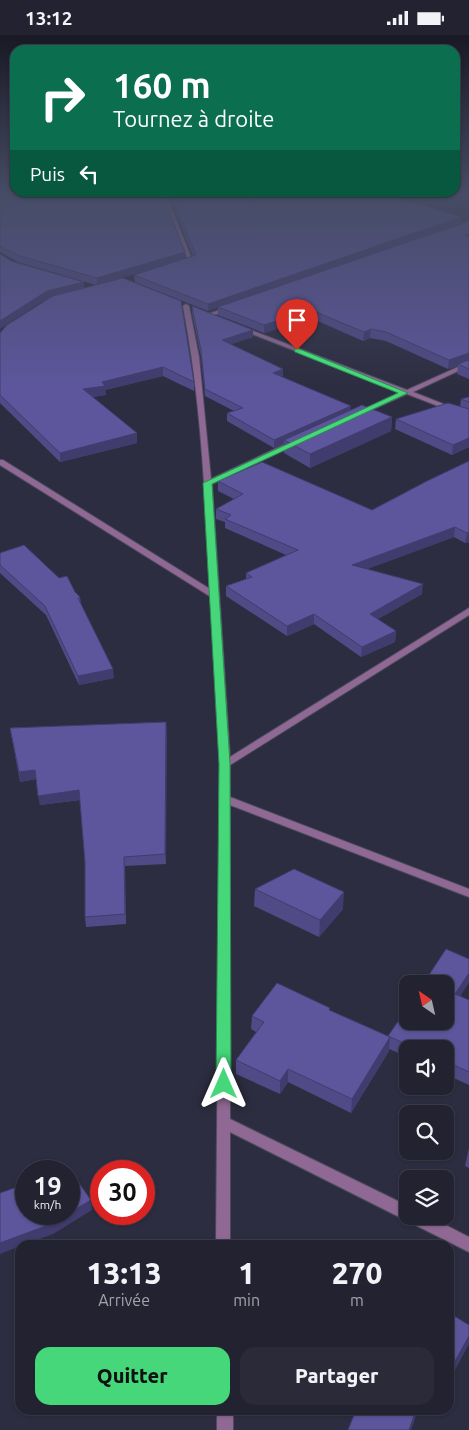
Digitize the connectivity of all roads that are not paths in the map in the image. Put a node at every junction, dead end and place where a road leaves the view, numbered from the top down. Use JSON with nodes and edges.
{"nodes":[{"id":1,"x":190,"y":259,"type":"edge"},
{"id":2,"x":172,"y":267,"type":"edge"},
{"id":3,"x":186,"y":306,"type":"edge"},
{"id":4,"x":234,"y":307,"type":"edge"},
{"id":5,"x":201,"y":312,"type":"edge"},
{"id":6,"x":208,"y":315,"type":"junction"},
{"id":7,"x":217,"y":319,"type":"edge"},
{"id":8,"x":235,"y":326,"type":"edge"},
{"id":9,"x":469,"y":363,"type":"edge"},
{"id":10,"x":404,"y":393,"type":"junction"},
{"id":11,"x":469,"y":416,"type":"edge"},
{"id":12,"x":351,"y":417,"type":"edge"},
{"id":13,"x":306,"y":438,"type":"edge"},
{"id":14,"x":0,"y":462,"type":"edge"},
{"id":15,"x":208,"y":483,"type":"junction"},
{"id":16,"x":215,"y":595,"type":"junction"},
{"id":17,"x":469,"y":611,"type":"edge"},
{"id":18,"x":225,"y":764,"type":"junction"},
{"id":19,"x":224,"y":799,"type":"junction"},
{"id":20,"x":469,"y":893,"type":"edge"},
{"id":21,"x":224,"y":1122,"type":"junction"},
{"id":22,"x":399,"y":1210,"type":"edge"},
{"id":23,"x":430,"y":1225,"type":"edge"},
{"id":24,"x":224,"y":1240,"type":"edge"},
{"id":25,"x":469,"y":1245,"type":"edge"},
{"id":26,"x":225,"y":1415,"type":"edge"},
{"id":27,"x":225,"y":1430,"type":"edge"}],
"edges":[{"from":1,"to":2,"type":"street"},
{"from":3,"to":15,"type":"street"},
{"from":4,"to":6,"type":"street"},
{"from":5,"to":6,"type":"street"},
{"from":6,"to":7,"type":"street"},
{"from":8,"to":10,"type":"street"},
{"from":9,"to":10,"type":"street"},
{"from":10,"to":11,"type":"street"},
{"from":10,"to":12,"type":"street"},
{"from":13,"to":15,"type":"street"},
{"from":14,"to":16,"type":"street"},
{"from":15,"to":16,"type":"street"},
{"from":16,"to":18,"type":"street"},
{"from":17,"to":18,"type":"street"},
{"from":18,"to":19,"type":"street"},
{"from":19,"to":20,"type":"street"},
{"from":19,"to":21,"type":"street"},
{"from":21,"to":22,"type":"street"},
{"from":21,"to":24,"type":"street"},
{"from":23,"to":25,"type":"street"},
{"from":26,"to":27,"type":"street"}]}
